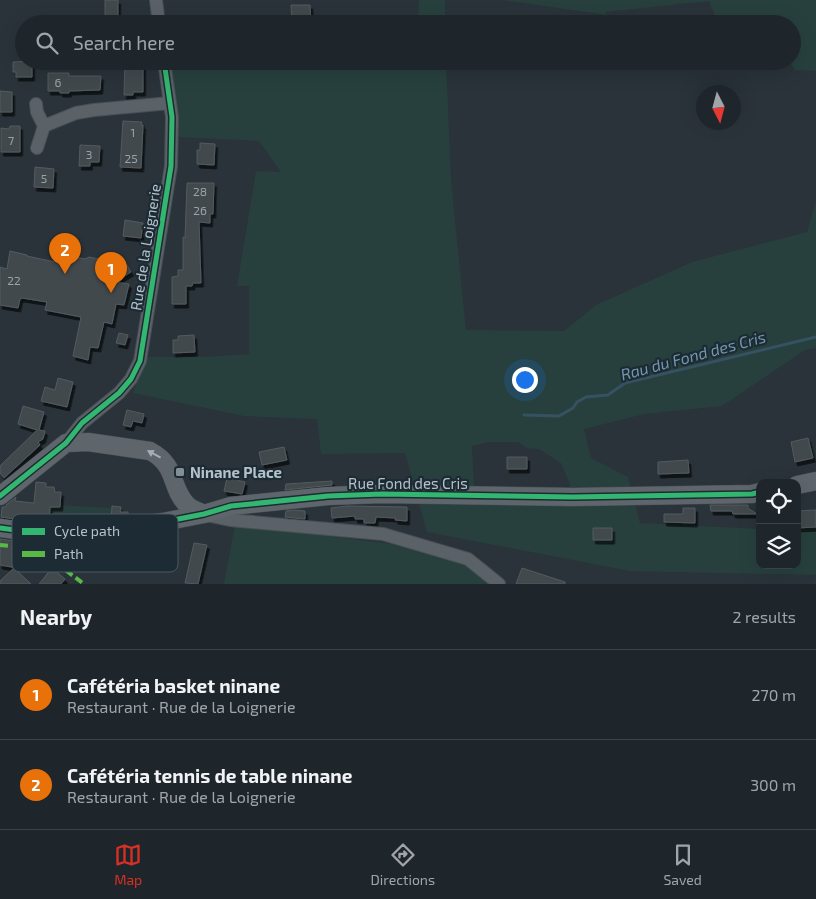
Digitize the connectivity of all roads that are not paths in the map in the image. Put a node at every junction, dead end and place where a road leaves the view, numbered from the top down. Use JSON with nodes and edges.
{"nodes":[{"id":1,"x":156,"y":0,"type":"edge"},
{"id":2,"x":158,"y":15,"type":"edge"},
{"id":3,"x":165,"y":70,"type":"edge"},
{"id":4,"x":170,"y":103,"type":"junction"},
{"id":5,"x":36,"y":104,"type":"dead end"},
{"id":6,"x":44,"y":126,"type":"junction"},
{"id":7,"x":37,"y":148,"type":"dead end"},
{"id":8,"x":82,"y":423,"type":"junction"},
{"id":9,"x":94,"y":442,"type":"junction"},
{"id":10,"x":66,"y":443,"type":"junction"},
{"id":11,"x":816,"y":481,"type":"edge"},
{"id":12,"x":801,"y":484,"type":"edge"},
{"id":13,"x":756,"y":493,"type":"edge"},
{"id":14,"x":179,"y":494,"type":"junction"},
{"id":15,"x":0,"y":496,"type":"edge"},
{"id":16,"x":171,"y":514,"type":"edge"},
{"id":17,"x":204,"y":514,"type":"junction"},
{"id":18,"x":178,"y":519,"type":"edge"},
{"id":19,"x":499,"y":584,"type":"edge"}],
"edges":[{"from":1,"to":2,"type":"street"},
{"from":3,"to":4,"type":"street","name":"Rue de la Loignerie"},
{"from":4,"to":6,"type":"street"},
{"from":4,"to":8,"type":"street","name":"Rue de la Loignerie"},
{"from":5,"to":6,"type":"street"},
{"from":6,"to":7,"type":"street"},
{"from":8,"to":9,"type":"street"},
{"from":8,"to":10,"type":"street","name":"Rue de la Loignerie"},
{"from":9,"to":10,"type":"street"},
{"from":14,"to":9,"type":"street","one_way":true},
{"from":10,"to":15,"type":"street","name":"Rue de la Loignerie"},
{"from":11,"to":12,"type":"street"},
{"from":13,"to":17,"type":"street","name":"Rue Fond des Cris"},
{"from":14,"to":16,"type":"street"},
{"from":14,"to":17,"type":"street"},
{"from":17,"to":18,"type":"street","name":"Rue Fond des Cris"},
{"from":17,"to":19,"type":"street"}]}
